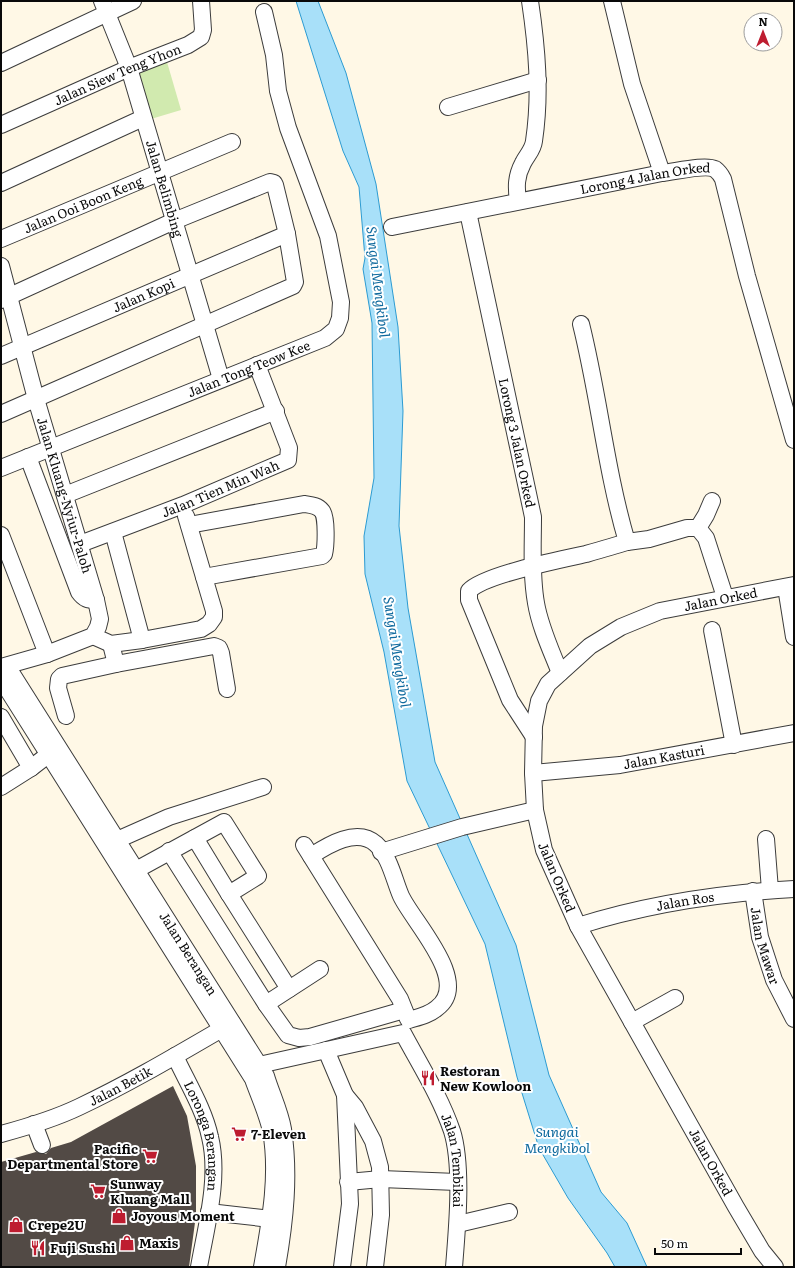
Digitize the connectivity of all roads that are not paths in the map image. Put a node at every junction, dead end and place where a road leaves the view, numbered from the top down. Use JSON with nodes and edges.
{"nodes":[{"id":1,"x":133,"y":1,"type":"edge"},
{"id":2,"x":202,"y":1,"type":"edge"},
{"id":3,"x":530,"y":1,"type":"edge"},
{"id":4,"x":612,"y":1,"type":"edge"},
{"id":5,"x":104,"y":7,"type":"edge"},
{"id":6,"x":264,"y":12,"type":"dead end"},
{"id":7,"x":1,"y":63,"type":"edge"},
{"id":8,"x":129,"y":68,"type":"junction"},
{"id":9,"x":538,"y":80,"type":"junction"},
{"id":10,"x":448,"y":107,"type":"dead end"},
{"id":11,"x":144,"y":118,"type":"junction"},
{"id":12,"x":1,"y":125,"type":"edge"},
{"id":13,"x":232,"y":142,"type":"dead end"},
{"id":14,"x":159,"y":172,"type":"junction"},
{"id":15,"x":662,"y":173,"type":"junction"},
{"id":16,"x":1,"y":183,"type":"edge"},
{"id":17,"x":518,"y":201,"type":"junction"},
{"id":18,"x":468,"y":212,"type":"junction"},
{"id":19,"x":174,"y":221,"type":"junction"},
{"id":20,"x":392,"y":227,"type":"dead end"},
{"id":21,"x":287,"y":234,"type":"junction"},
{"id":22,"x":1,"y":239,"type":"edge"},
{"id":23,"x":1,"y":266,"type":"edge"},
{"id":24,"x":190,"y":274,"type":"junction"},
{"id":25,"x":5,"y":298,"type":"edge"},
{"id":26,"x":205,"y":324,"type":"junction"},
{"id":27,"x":581,"y":324,"type":"dead end"},
{"id":28,"x":23,"y":348,"type":"junction"},
{"id":29,"x":1,"y":356,"type":"edge"},
{"id":30,"x":257,"y":365,"type":"junction"},
{"id":31,"x":221,"y":379,"type":"junction"},
{"id":32,"x":36,"y":399,"type":"junction"},
{"id":33,"x":276,"y":411,"type":"junction"},
{"id":34,"x":1,"y":414,"type":"edge"},
{"id":35,"x":794,"y":440,"type":"edge"},
{"id":36,"x":51,"y":448,"type":"junction"},
{"id":37,"x":28,"y":457,"type":"junction"},
{"id":38,"x":1,"y":468,"type":"edge"},
{"id":39,"x":65,"y":495,"type":"junction"},
{"id":40,"x":712,"y":500,"type":"dead end"},
{"id":41,"x":183,"y":504,"type":"junction"},
{"id":42,"x":189,"y":525,"type":"junction"},
{"id":43,"x":698,"y":528,"type":"junction"},
{"id":44,"x":113,"y":532,"type":"junction"},
{"id":45,"x":1,"y":535,"type":"edge"},
{"id":46,"x":627,"y":542,"type":"junction"},
{"id":47,"x":80,"y":544,"type":"junction"},
{"id":48,"x":533,"y":566,"type":"junction"},
{"id":49,"x":204,"y":576,"type":"junction"},
{"id":50,"x":790,"y":586,"type":"edge"},
{"id":51,"x":725,"y":597,"type":"junction"},
{"id":52,"x":96,"y":600,"type":"junction"},
{"id":53,"x":712,"y":630,"type":"dead end"},
{"id":54,"x":93,"y":636,"type":"junction"},
{"id":55,"x":794,"y":637,"type":"edge"},
{"id":56,"x":142,"y":640,"type":"junction"},
{"id":57,"x":111,"y":644,"type":"junction"},
{"id":58,"x":47,"y":654,"type":"junction"},
{"id":59,"x":116,"y":664,"type":"junction"},
{"id":60,"x":3,"y":671,"type":"edge"},
{"id":61,"x":560,"y":672,"type":"junction"},
{"id":62,"x":227,"y":689,"type":"dead end"},
{"id":63,"x":66,"y":716,"type":"dead end"},
{"id":64,"x":1,"y":717,"type":"edge"},
{"id":65,"x":794,"y":733,"type":"edge"},
{"id":66,"x":534,"y":737,"type":"junction"},
{"id":67,"x":734,"y":744,"type":"junction"},
{"id":68,"x":53,"y":750,"type":"junction"},
{"id":69,"x":31,"y":768,"type":"junction"},
{"id":70,"x":533,"y":773,"type":"junction"},
{"id":71,"x":1,"y":787,"type":"edge"},
{"id":72,"x":263,"y":787,"type":"dead end"},
{"id":73,"x":535,"y":810,"type":"junction"},
{"id":74,"x":195,"y":838,"type":"junction"},
{"id":75,"x":766,"y":839,"type":"dead end"},
{"id":76,"x":112,"y":843,"type":"junction"},
{"id":77,"x":170,"y":851,"type":"junction"},
{"id":78,"x":381,"y":852,"type":"junction"},
{"id":79,"x":131,"y":873,"type":"junction"},
{"id":80,"x":794,"y":889,"type":"edge"},
{"id":81,"x":770,"y":890,"type":"junction"},
{"id":82,"x":753,"y":891,"type":"junction"},
{"id":83,"x":229,"y":894,"type":"junction"},
{"id":84,"x":578,"y":926,"type":"junction"},
{"id":85,"x":320,"y":969,"type":"dead end"},
{"id":86,"x":289,"y":989,"type":"junction"},
{"id":87,"x":675,"y":998,"type":"dead end"},
{"id":88,"x":266,"y":1004,"type":"junction"},
{"id":89,"x":794,"y":1019,"type":"edge"},
{"id":90,"x":409,"y":1021,"type":"junction"},
{"id":91,"x":632,"y":1022,"type":"junction"},
{"id":92,"x":228,"y":1025,"type":"junction"},
{"id":93,"x":326,"y":1050,"type":"junction"},
{"id":94,"x":175,"y":1056,"type":"junction"},
{"id":95,"x":253,"y":1067,"type":"junction"},
{"id":96,"x":345,"y":1095,"type":"junction"},
{"id":97,"x":34,"y":1124,"type":"junction"},
{"id":98,"x":1,"y":1134,"type":"edge"},
{"id":99,"x":42,"y":1145,"type":"dead end"},
{"id":100,"x":381,"y":1179,"type":"junction"},
{"id":101,"x":348,"y":1182,"type":"junction"},
{"id":102,"x":457,"y":1182,"type":"junction"},
{"id":103,"x":209,"y":1212,"type":"junction"},
{"id":104,"x":510,"y":1212,"type":"dead end"},
{"id":105,"x":271,"y":1219,"type":"junction"},
{"id":106,"x":458,"y":1224,"type":"junction"},
{"id":107,"x":268,"y":1265,"type":"edge"},
{"id":108,"x":199,"y":1267,"type":"edge"},
{"id":109,"x":342,"y":1267,"type":"edge"},
{"id":110,"x":375,"y":1267,"type":"edge"},
{"id":111,"x":454,"y":1267,"type":"edge"},
{"id":112,"x":775,"y":1267,"type":"edge"}],
"edges":[{"from":1,"to":5,"type":"street"},
{"from":2,"to":8,"type":"street","name":"Jalan Siew Teng Yhon"},
{"from":3,"to":9,"type":"street"},
{"from":4,"to":15,"type":"street"},
{"from":5,"to":7,"type":"street"},
{"from":5,"to":8,"type":"street","name":"Jalan Belimbing"},
{"from":6,"to":30,"type":"street","name":"Jalan Tong Teow Kee"},
{"from":8,"to":11,"type":"street","name":"Jalan Belimbing"},
{"from":8,"to":12,"type":"street","name":"Jalan Siew Teng Yhon"},
{"from":9,"to":10,"type":"street"},
{"from":9,"to":17,"type":"street"},
{"from":11,"to":14,"type":"street","name":"Jalan Belimbing"},
{"from":11,"to":16,"type":"street"},
{"from":13,"to":14,"type":"street","name":"Jalan Ooi Boon Keng"},
{"from":14,"to":19,"type":"street","name":"Jalan Belimbing"},
{"from":14,"to":22,"type":"street","name":"Jalan Ooi Boon Keng"},
{"from":15,"to":17,"type":"street","name":"Lorong 4 Jalan Orked"},
{"from":15,"to":35,"type":"street","name":"Lorong 4 Jalan Orked"},
{"from":17,"to":18,"type":"street","name":"Lorong 4 Jalan Orked"},
{"from":18,"to":20,"type":"street","name":"Lorong 4 Jalan Orked"},
{"from":18,"to":48,"type":"street","name":"Lorong 3 Jalan Orked"},
{"from":19,"to":21,"type":"street"},
{"from":19,"to":24,"type":"street","name":"Jalan Belimbing"},
{"from":19,"to":25,"type":"street"},
{"from":21,"to":24,"type":"street","name":"Jalan Kopi"},
{"from":21,"to":26,"type":"street"},
{"from":23,"to":25,"type":"street","name":"Jalan Kluang-Nyiur-Paloh"},
{"from":24,"to":26,"type":"street","name":"Jalan Belimbing"},
{"from":24,"to":28,"type":"street","name":"Jalan Kopi"},
{"from":25,"to":28,"type":"street","name":"Jalan Kluang-Nyiur-Paloh"},
{"from":26,"to":31,"type":"street","name":"Jalan Belimbing"},
{"from":26,"to":32,"type":"street"},
{"from":27,"to":46,"type":"street"},
{"from":28,"to":29,"type":"street","name":"Jalan Kopi"},
{"from":28,"to":32,"type":"street","name":"Jalan Kluang-Nyiur-Paloh"},
{"from":30,"to":31,"type":"street","name":"Jalan Tong Teow Kee"},
{"from":30,"to":33,"type":"street","name":"Jalan Tien Min Wah"},
{"from":31,"to":36,"type":"street","name":"Jalan Tong Teow Kee"},
{"from":32,"to":34,"type":"street"},
{"from":32,"to":36,"type":"street","name":"Jalan Kluang-Nyiur-Paloh"},
{"from":33,"to":39,"type":"street"},
{"from":33,"to":41,"type":"street","name":"Jalan Tien Min Wah"},
{"from":36,"to":37,"type":"street","name":"Jalan Tong Teow Kee"},
{"from":36,"to":39,"type":"street","name":"Jalan Kluang-Nyiur-Paloh"},
{"from":37,"to":38,"type":"street","name":"Jalan Tong Teow Kee"},
{"from":37,"to":52,"type":"street"},
{"from":39,"to":47,"type":"street","name":"Jalan Kluang-Nyiur-Paloh"},
{"from":40,"to":43,"type":"street"},
{"from":41,"to":42,"type":"street"},
{"from":41,"to":44,"type":"street","name":"Jalan Tien Min Wah"},
{"from":42,"to":49,"type":"street"},
{"from":42,"to":49,"type":"street"},
{"from":43,"to":46,"type":"street"},
{"from":43,"to":51,"type":"street"},
{"from":44,"to":47,"type":"street","name":"Jalan Tien Min Wah"},
{"from":44,"to":56,"type":"street"},
{"from":45,"to":58,"type":"street"},
{"from":46,"to":48,"type":"street"},
{"from":47,"to":52,"type":"street","name":"Jalan Kluang-Nyiur-Paloh"},
{"from":48,"to":61,"type":"street","name":"Lorong 3 Jalan Orked"},
{"from":48,"to":66,"type":"street"},
{"from":49,"to":56,"type":"street"},
{"from":50,"to":51,"type":"street","name":"Jalan Orked"},
{"from":50,"to":55,"type":"street"},
{"from":51,"to":61,"type":"street","name":"Jalan Orked"},
{"from":52,"to":54,"type":"street","name":"Jalan Kluang-Nyiur-Paloh"},
{"from":53,"to":67,"type":"street"},
{"from":54,"to":57,"type":"street"},
{"from":54,"to":58,"type":"street"},
{"from":56,"to":57,"type":"street"},
{"from":57,"to":59,"type":"street"},
{"from":58,"to":60,"type":"street"},
{"from":59,"to":62,"type":"street"},
{"from":59,"to":63,"type":"street"},
{"from":60,"to":68,"type":"street","name":"Jalan Berangan"},
{"from":61,"to":66,"type":"street","name":"Jalan Orked"},
{"from":64,"to":69,"type":"street"},
{"from":65,"to":67,"type":"street","name":"Jalan Kasturi"},
{"from":66,"to":70,"type":"street","name":"Jalan Orked"},
{"from":67,"to":70,"type":"street","name":"Jalan Kasturi"},
{"from":68,"to":69,"type":"street"},
{"from":68,"to":76,"type":"street","name":"Jalan Berangan"},
{"from":69,"to":71,"type":"street"},
{"from":70,"to":73,"type":"street","name":"Jalan Orked"},
{"from":72,"to":76,"type":"street"},
{"from":73,"to":78,"type":"street"},
{"from":73,"to":84,"type":"street","name":"Jalan Orked"},
{"from":74,"to":77,"type":"street"},
{"from":74,"to":83,"type":"street"},
{"from":74,"to":83,"type":"street"},
{"from":75,"to":81,"type":"street"},
{"from":76,"to":79,"type":"street","name":"Jalan Berangan"},
{"from":77,"to":79,"type":"street"},
{"from":77,"to":88,"type":"street"},
{"from":78,"to":90,"type":"street"},
{"from":78,"to":90,"type":"street"},
{"from":79,"to":92,"type":"street","name":"Jalan Berangan"},
{"from":80,"to":81,"type":"street","name":"Jalan Ros"},
{"from":81,"to":82,"type":"street","name":"Jalan Ros"},
{"from":82,"to":84,"type":"street","name":"Jalan Ros"},
{"from":82,"to":89,"type":"street","name":"Jalan Mawar"},
{"from":83,"to":86,"type":"street"},
{"from":84,"to":91,"type":"street","name":"Jalan Orked"},
{"from":85,"to":86,"type":"street"},
{"from":86,"to":88,"type":"street"},
{"from":87,"to":91,"type":"street"},
{"from":88,"to":90,"type":"street"},
{"from":91,"to":112,"type":"street","name":"Jalan Orked"},
{"from":92,"to":94,"type":"street","name":"Jalan Betik"},
{"from":92,"to":95,"type":"street","name":"Jalan Berangan"},
{"from":93,"to":95,"type":"street","name":"Jalan Tembikai"},
{"from":93,"to":96,"type":"street"},
{"from":93,"to":102,"type":"street","name":"Jalan Tembikai"},
{"from":94,"to":97,"type":"street","name":"Jalan Betik"},
{"from":94,"to":103,"type":"street","name":"Loronga Berangan"},
{"from":95,"to":105,"type":"street","name":"Jalan Berangan"},
{"from":95,"to":107,"type":"street","name":"Jalan Berangan"},
{"from":96,"to":100,"type":"street"},
{"from":96,"to":101,"type":"street"},
{"from":97,"to":98,"type":"street","name":"Jalan Betik"},
{"from":97,"to":99,"type":"street"},
{"from":100,"to":101,"type":"street"},
{"from":100,"to":102,"type":"street"},
{"from":100,"to":110,"type":"street"},
{"from":101,"to":109,"type":"street"},
{"from":102,"to":106,"type":"street","name":"Jalan Tembikai"},
{"from":103,"to":105,"type":"street"},
{"from":103,"to":108,"type":"street","name":"Loronga Berangan"},
{"from":104,"to":106,"type":"street"},
{"from":105,"to":107,"type":"street","name":"Jalan Berangan"},
{"from":106,"to":111,"type":"street","name":"Jalan Tembikai"}]}
